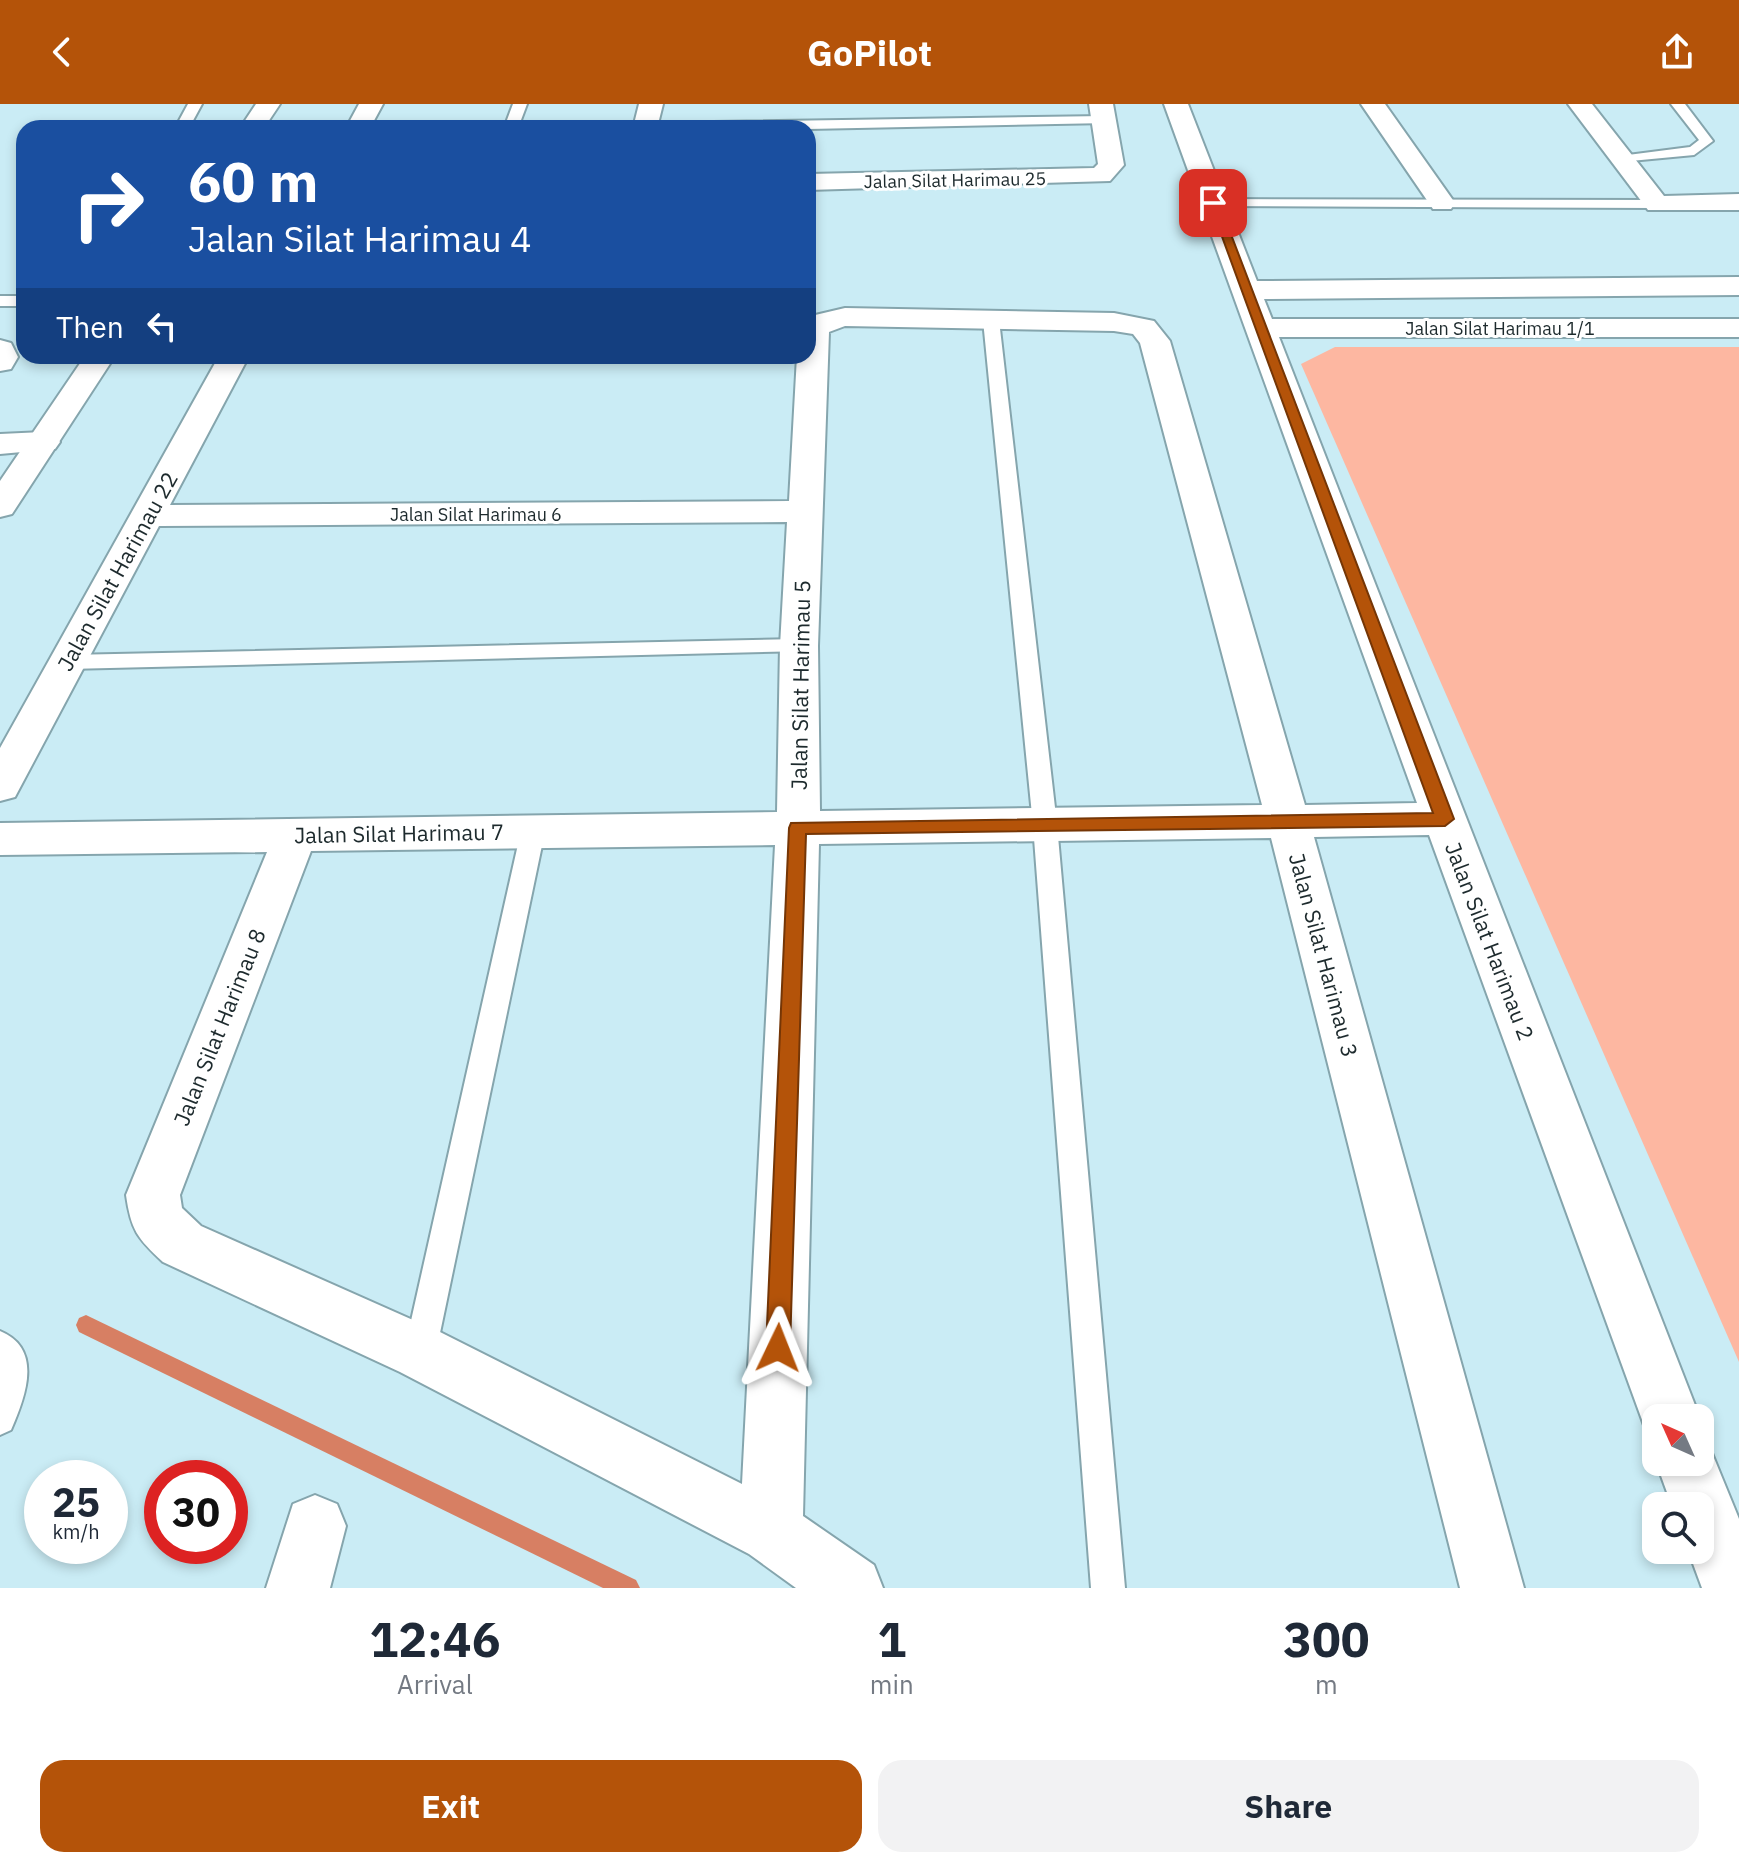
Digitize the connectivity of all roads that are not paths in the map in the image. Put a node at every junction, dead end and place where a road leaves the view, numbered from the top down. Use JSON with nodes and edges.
{"nodes":[{"id":1,"x":1176,"y":104,"type":"edge"},
{"id":2,"x":1373,"y":104,"type":"edge"},
{"id":3,"x":1580,"y":104,"type":"edge"},
{"id":4,"x":1678,"y":104,"type":"edge"},
{"id":5,"x":1102,"y":112,"type":"edge"},
{"id":6,"x":816,"y":122,"type":"edge"},
{"id":7,"x":1625,"y":159,"type":"junction"},
{"id":8,"x":816,"y":182,"type":"edge"},
{"id":9,"x":1739,"y":202,"type":"edge"},
{"id":10,"x":1213,"y":203,"type":"junction"},
{"id":11,"x":1442,"y":203,"type":"junction"},
{"id":12,"x":1657,"y":204,"type":"junction"},
{"id":13,"x":1739,"y":286,"type":"edge"},
{"id":14,"x":1246,"y":290,"type":"junction"},
{"id":15,"x":991,"y":320,"type":"junction"},
{"id":16,"x":1260,"y":328,"type":"junction"},
{"id":17,"x":1739,"y":328,"type":"edge"},
{"id":18,"x":816,"y":329,"type":"edge"},
{"id":19,"x":0,"y":349,"type":"edge"},
{"id":20,"x":0,"y":362,"type":"edge"},
{"id":21,"x":95,"y":364,"type":"edge"},
{"id":22,"x":230,"y":364,"type":"edge"},
{"id":23,"x":812,"y":364,"type":"edge"},
{"id":24,"x":43,"y":442,"type":"junction"},
{"id":25,"x":0,"y":444,"type":"edge"},
{"id":26,"x":0,"y":507,"type":"edge"},
{"id":27,"x":804,"y":511,"type":"junction"},
{"id":28,"x":147,"y":516,"type":"junction"},
{"id":29,"x":799,"y":646,"type":"junction"},
{"id":30,"x":68,"y":662,"type":"junction"},
{"id":31,"x":0,"y":786,"type":"edge"},
{"id":32,"x":1445,"y":819,"type":"junction"},
{"id":33,"x":1288,"y":821,"type":"junction"},
{"id":34,"x":1045,"y":825,"type":"junction"},
{"id":35,"x":798,"y":828,"type":"junction"},
{"id":36,"x":533,"y":831,"type":"junction"},
{"id":37,"x":296,"y":834,"type":"junction"},
{"id":38,"x":0,"y":839,"type":"edge"},
{"id":39,"x":0,"y":1347,"type":"edge"},
{"id":40,"x":420,"y":1352,"type":"junction"},
{"id":41,"x":1665,"y":1404,"type":"edge"},
{"id":42,"x":0,"y":1419,"type":"edge"},
{"id":43,"x":1691,"y":1476,"type":"edge"},
{"id":44,"x":315,"y":1526,"type":"dead end"},
{"id":45,"x":771,"y":1532,"type":"junction"},
{"id":46,"x":298,"y":1588,"type":"edge"},
{"id":47,"x":851,"y":1588,"type":"edge"},
{"id":48,"x":1108,"y":1588,"type":"edge"},
{"id":49,"x":1492,"y":1588,"type":"edge"},
{"id":50,"x":1734,"y":1588,"type":"edge"}],
"edges":[{"from":1,"to":10,"type":"street","name":"Jalan Silat Harimau 2"},
{"from":2,"to":11,"type":"street"},
{"from":3,"to":7,"type":"street"},
{"from":4,"to":7,"type":"lane"},
{"from":5,"to":6,"type":"lane"},
{"from":5,"to":8,"type":"street","name":"Jalan Silat Harimau 25"},
{"from":7,"to":12,"type":"street"},
{"from":9,"to":12,"type":"street"},
{"from":10,"to":11,"type":"lane"},
{"from":10,"to":14,"type":"street","name":"Jalan Silat Harimau 2"},
{"from":11,"to":12,"type":"lane"},
{"from":13,"to":14,"type":"street"},
{"from":14,"to":16,"type":"street","name":"Jalan Silat Harimau 2"},
{"from":15,"to":18,"type":"street","name":"Jalan Silat Harimau 5"},
{"from":15,"to":33,"type":"street","name":"Jalan Silat Harimau 3"},
{"from":15,"to":34,"type":"lane"},
{"from":16,"to":17,"type":"street","name":"Jalan Silat Harimau 1/1"},
{"from":16,"to":32,"type":"street","name":"Jalan Silat Harimau 2"},
{"from":19,"to":20,"type":"street"},
{"from":21,"to":24,"type":"street"},
{"from":22,"to":28,"type":"street","name":"Jalan Silat Harimau 22"},
{"from":23,"to":27,"type":"street","name":"Jalan Silat Harimau 5"},
{"from":24,"to":25,"type":"street"},
{"from":24,"to":26,"type":"street"},
{"from":27,"to":28,"type":"street","name":"Jalan Silat Harimau 6"},
{"from":27,"to":29,"type":"street","name":"Jalan Silat Harimau 5"},
{"from":28,"to":30,"type":"street","name":"Jalan Silat Harimau 22"},
{"from":29,"to":30,"type":"lane"},
{"from":29,"to":35,"type":"street","name":"Jalan Silat Harimau 5"},
{"from":30,"to":31,"type":"street","name":"Jalan Silat Harimau 22"},
{"from":32,"to":33,"type":"street","name":"Jalan Silat Harimau 7"},
{"from":32,"to":41,"type":"street","name":"Jalan Silat Harimau 2"},
{"from":33,"to":34,"type":"street","name":"Jalan Silat Harimau 7"},
{"from":33,"to":49,"type":"street","name":"Jalan Silat Harimau 3"},
{"from":34,"to":35,"type":"street","name":"Jalan Silat Harimau 7"},
{"from":34,"to":48,"type":"lane"},
{"from":35,"to":36,"type":"street","name":"Jalan Silat Harimau 7"},
{"from":35,"to":45,"type":"street","name":"Jalan Silat Harimau 5"},
{"from":36,"to":37,"type":"street","name":"Jalan Silat Harimau 7"},
{"from":36,"to":40,"type":"lane"},
{"from":37,"to":38,"type":"street","name":"Jalan Silat Harimau 7"},
{"from":37,"to":40,"type":"street","name":"Jalan Silat Harimau 8"},
{"from":39,"to":42,"type":"lane"},
{"from":40,"to":45,"type":"street"},
{"from":43,"to":50,"type":"street"},
{"from":44,"to":46,"type":"street"},
{"from":45,"to":47,"type":"street"}]}
